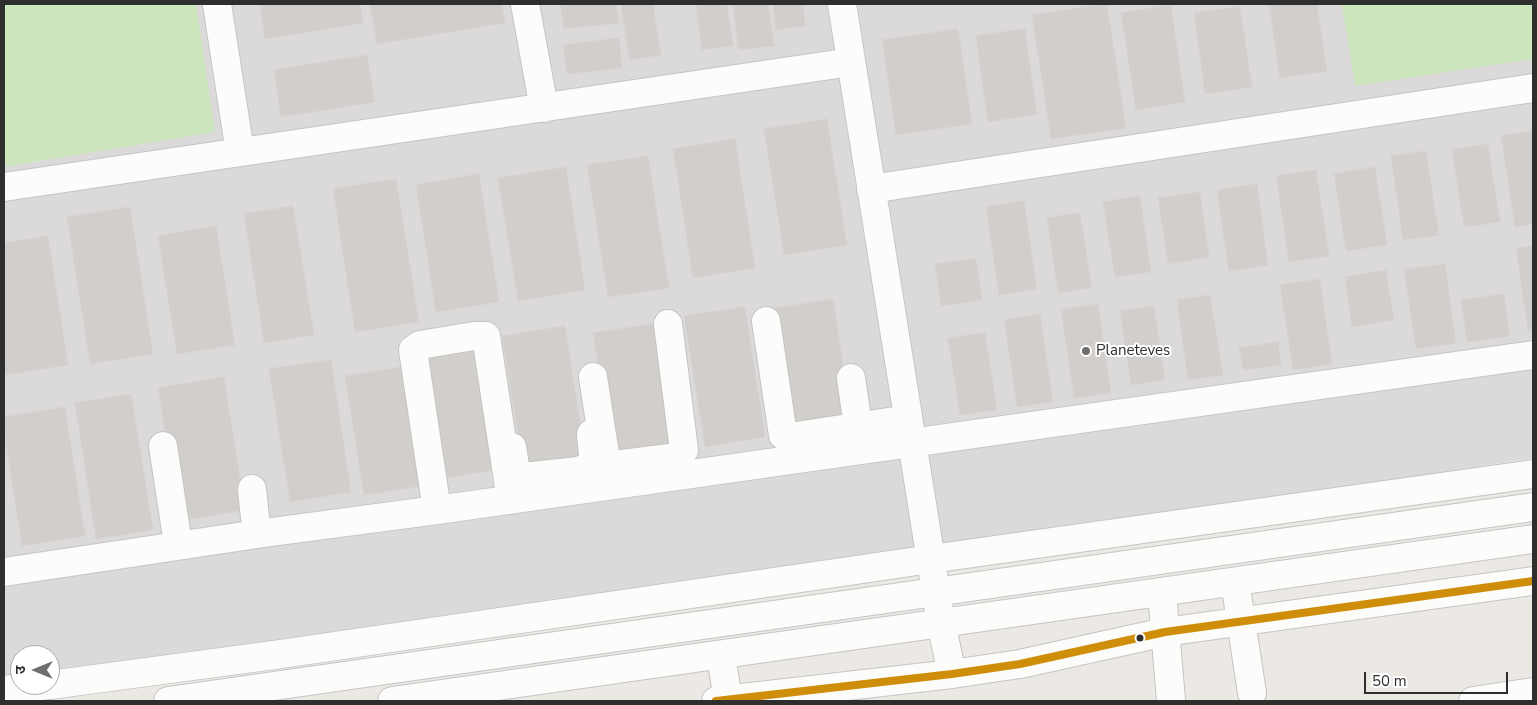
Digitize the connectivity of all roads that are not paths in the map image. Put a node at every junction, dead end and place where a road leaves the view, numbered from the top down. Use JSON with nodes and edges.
{"nodes":[{"id":1,"x":217,"y":4,"type":"edge"},
{"id":2,"x":526,"y":4,"type":"edge"},
{"id":3,"x":842,"y":4,"type":"edge"},
{"id":4,"x":851,"y":62,"type":"junction"},
{"id":5,"x":1533,"y":88,"type":"edge"},
{"id":6,"x":544,"y":108,"type":"junction"},
{"id":7,"x":240,"y":152,"type":"junction"},
{"id":8,"x":4,"y":187,"type":"edge"},
{"id":9,"x":871,"y":189,"type":"junction"},
{"id":10,"x":766,"y":321,"type":"dead end"},
{"id":11,"x":668,"y":324,"type":"dead end"},
{"id":12,"x":1533,"y":355,"type":"edge"},
{"id":13,"x":501,"y":372,"type":"dead end"},
{"id":14,"x":593,"y":377,"type":"dead end"},
{"id":15,"x":851,"y":378,"type":"dead end"},
{"id":16,"x":858,"y":426,"type":"junction"},
{"id":17,"x":910,"y":431,"type":"junction"},
{"id":18,"x":590,"y":434,"type":"dead end"},
{"id":19,"x":163,"y":446,"type":"dead end"},
{"id":20,"x":680,"y":466,"type":"junction"},
{"id":21,"x":1533,"y":474,"type":"edge"},
{"id":22,"x":615,"y":475,"type":"junction"},
{"id":23,"x":580,"y":481,"type":"junction"},
{"id":24,"x":252,"y":489,"type":"dead end"},
{"id":25,"x":519,"y":492,"type":"junction"},
{"id":26,"x":1533,"y":507,"type":"edge"},
{"id":27,"x":437,"y":510,"type":"junction"},
{"id":28,"x":259,"y":526,"type":"junction"},
{"id":29,"x":1533,"y":540,"type":"edge"},
{"id":30,"x":171,"y":543,"type":"junction"},
{"id":31,"x":931,"y":559,"type":"junction"},
{"id":32,"x":4,"y":572,"type":"edge"},
{"id":33,"x":1533,"y":581,"type":"edge"},
{"id":34,"x":1235,"y":582,"type":"junction"},
{"id":35,"x":936,"y":592,"type":"junction"},
{"id":36,"x":1162,"y":592,"type":"junction"},
{"id":37,"x":1241,"y":622,"type":"junction"},
{"id":38,"x":941,"y":623,"type":"junction"},
{"id":39,"x":1165,"y":632,"type":"junction"},
{"id":40,"x":721,"y":655,"type":"junction"},
{"id":41,"x":952,"y":674,"type":"junction"},
{"id":42,"x":60,"y":684,"type":"edge"},
{"id":43,"x":1533,"y":692,"type":"edge"},
{"id":44,"x":1252,"y":693,"type":"dead end"},
{"id":45,"x":168,"y":701,"type":"edge"},
{"id":46,"x":392,"y":701,"type":"edge"},
{"id":47,"x":724,"y":701,"type":"edge"},
{"id":48,"x":1171,"y":701,"type":"edge"},
{"id":49,"x":1473,"y":701,"type":"edge"}],
"edges":[{"from":1,"to":7,"type":"street"},
{"from":2,"to":6,"type":"street"},
{"from":3,"to":4,"type":"street"},
{"from":4,"to":6,"type":"street"},
{"from":4,"to":9,"type":"street"},
{"from":5,"to":9,"type":"street"},
{"from":6,"to":7,"type":"street"},
{"from":7,"to":8,"type":"street"},
{"from":9,"to":17,"type":"street"},
{"from":10,"to":16,"type":"street"},
{"from":11,"to":20,"type":"street"},
{"from":12,"to":17,"type":"street"},
{"from":13,"to":25,"type":"street"},
{"from":14,"to":22,"type":"street"},
{"from":15,"to":16,"type":"street"},
{"from":16,"to":17,"type":"street"},
{"from":17,"to":20,"type":"street"},
{"from":17,"to":31,"type":"street"},
{"from":18,"to":23,"type":"street"},
{"from":19,"to":30,"type":"street"},
{"from":20,"to":22,"type":"street"},
{"from":21,"to":31,"type":"street"},
{"from":22,"to":23,"type":"street"},
{"from":23,"to":25,"type":"street"},
{"from":24,"to":28,"type":"street"},
{"from":25,"to":27,"type":"street"},
{"from":25,"to":27,"type":"street"},
{"from":26,"to":35,"type":"street"},
{"from":27,"to":28,"type":"street"},
{"from":28,"to":30,"type":"street"},
{"from":29,"to":34,"type":"street"},
{"from":30,"to":32,"type":"street"},
{"from":31,"to":35,"type":"street"},
{"from":31,"to":42,"type":"street"},
{"from":33,"to":37,"type":"street"},
{"from":34,"to":36,"type":"street"},
{"from":34,"to":37,"type":"street"},
{"from":35,"to":38,"type":"street"},
{"from":35,"to":45,"type":"street"},
{"from":36,"to":38,"type":"street"},
{"from":36,"to":39,"type":"street"},
{"from":37,"to":39,"type":"street"},
{"from":37,"to":44,"type":"street"},
{"from":38,"to":40,"type":"street"},
{"from":38,"to":41,"type":"street"},
{"from":39,"to":41,"type":"street"},
{"from":39,"to":48,"type":"street"},
{"from":40,"to":46,"type":"street"},
{"from":40,"to":47,"type":"street"},
{"from":41,"to":47,"type":"street"},
{"from":43,"to":49,"type":"street"}]}
